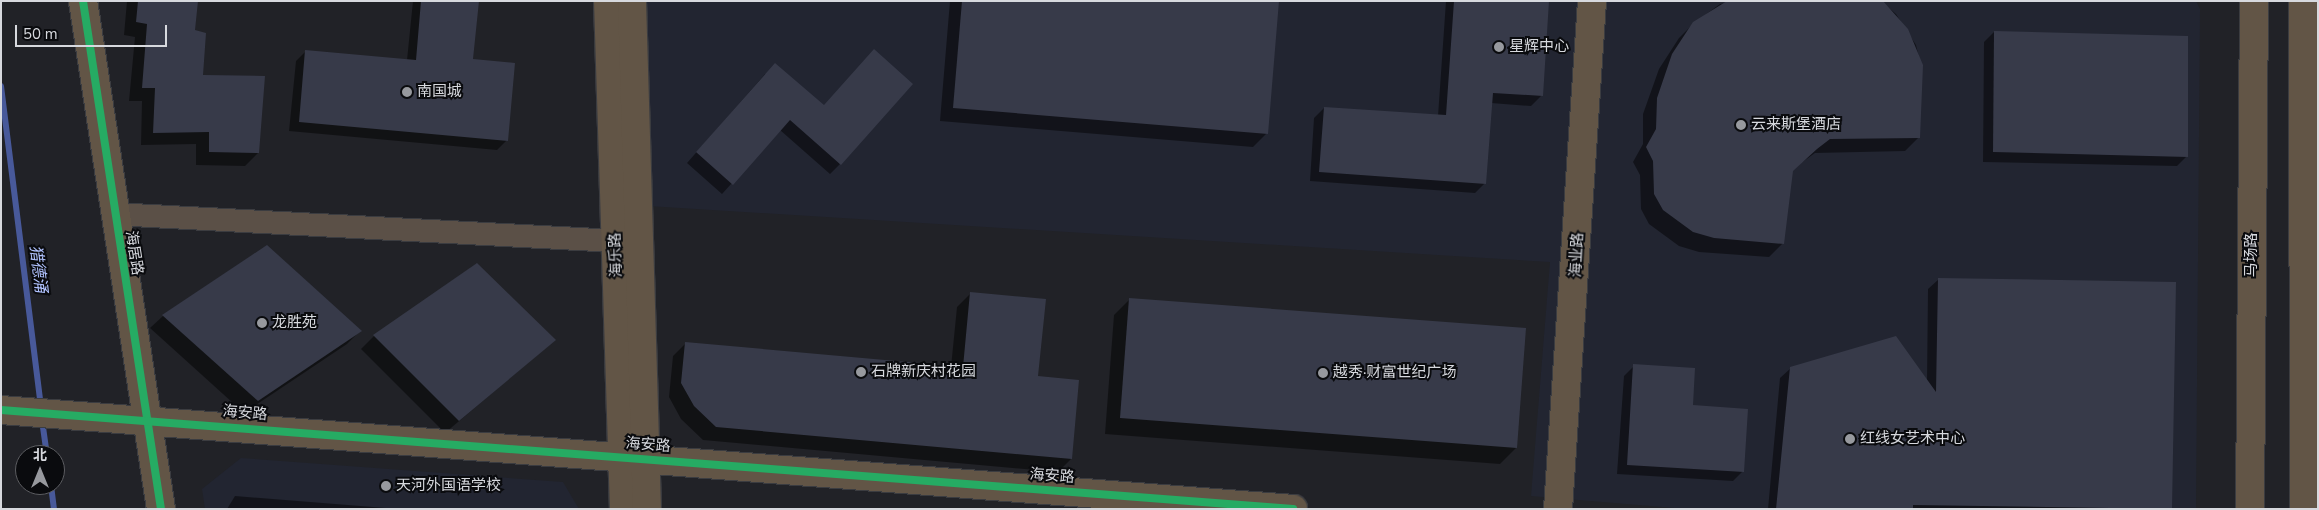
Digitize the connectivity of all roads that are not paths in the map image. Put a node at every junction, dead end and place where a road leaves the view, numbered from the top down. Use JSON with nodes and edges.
{"nodes":[{"id":1,"x":83,"y":1,"type":"edge"},
{"id":2,"x":608,"y":1,"type":"edge"},
{"id":3,"x":632,"y":1,"type":"edge"},
{"id":4,"x":1592,"y":1,"type":"edge"},
{"id":5,"x":2254,"y":1,"type":"edge"},
{"id":6,"x":2303,"y":1,"type":"edge"},
{"id":7,"x":114,"y":214,"type":"junction"},
{"id":8,"x":616,"y":241,"type":"junction"},
{"id":9,"x":2311,"y":291,"type":"edge"},
{"id":10,"x":1,"y":410,"type":"edge"},
{"id":11,"x":146,"y":419,"type":"junction"},
{"id":12,"x":634,"y":458,"type":"junction"},
{"id":13,"x":161,"y":509,"type":"edge"},
{"id":14,"x":624,"y":509,"type":"edge"},
{"id":15,"x":647,"y":509,"type":"edge"},
{"id":16,"x":1293,"y":509,"type":"edge"},
{"id":17,"x":1558,"y":509,"type":"edge"},
{"id":18,"x":2250,"y":509,"type":"edge"},
{"id":19,"x":2304,"y":509,"type":"edge"}],
"edges":[{"from":1,"to":7,"type":"street","name":"海居路"},
{"from":2,"to":8,"type":"street","name":"海乐路"},
{"from":3,"to":12,"type":"street","name":"海乐路"},
{"from":4,"to":17,"type":"street","name":"海业路"},
{"from":5,"to":18,"type":"street","name":"马场路"},
{"from":6,"to":9,"type":"street"},
{"from":7,"to":8,"type":"street"},
{"from":7,"to":11,"type":"street","name":"海居路"},
{"from":8,"to":12,"type":"street","name":"海乐路"},
{"from":9,"to":19,"type":"street"},
{"from":10,"to":11,"type":"street","name":"海安路"},
{"from":11,"to":12,"type":"street","name":"海安路"},
{"from":11,"to":13,"type":"street","name":"海居路"},
{"from":12,"to":14,"type":"street","name":"海乐路"},
{"from":12,"to":15,"type":"street","name":"海乐路"},
{"from":12,"to":16,"type":"street","name":"海安路"}]}
